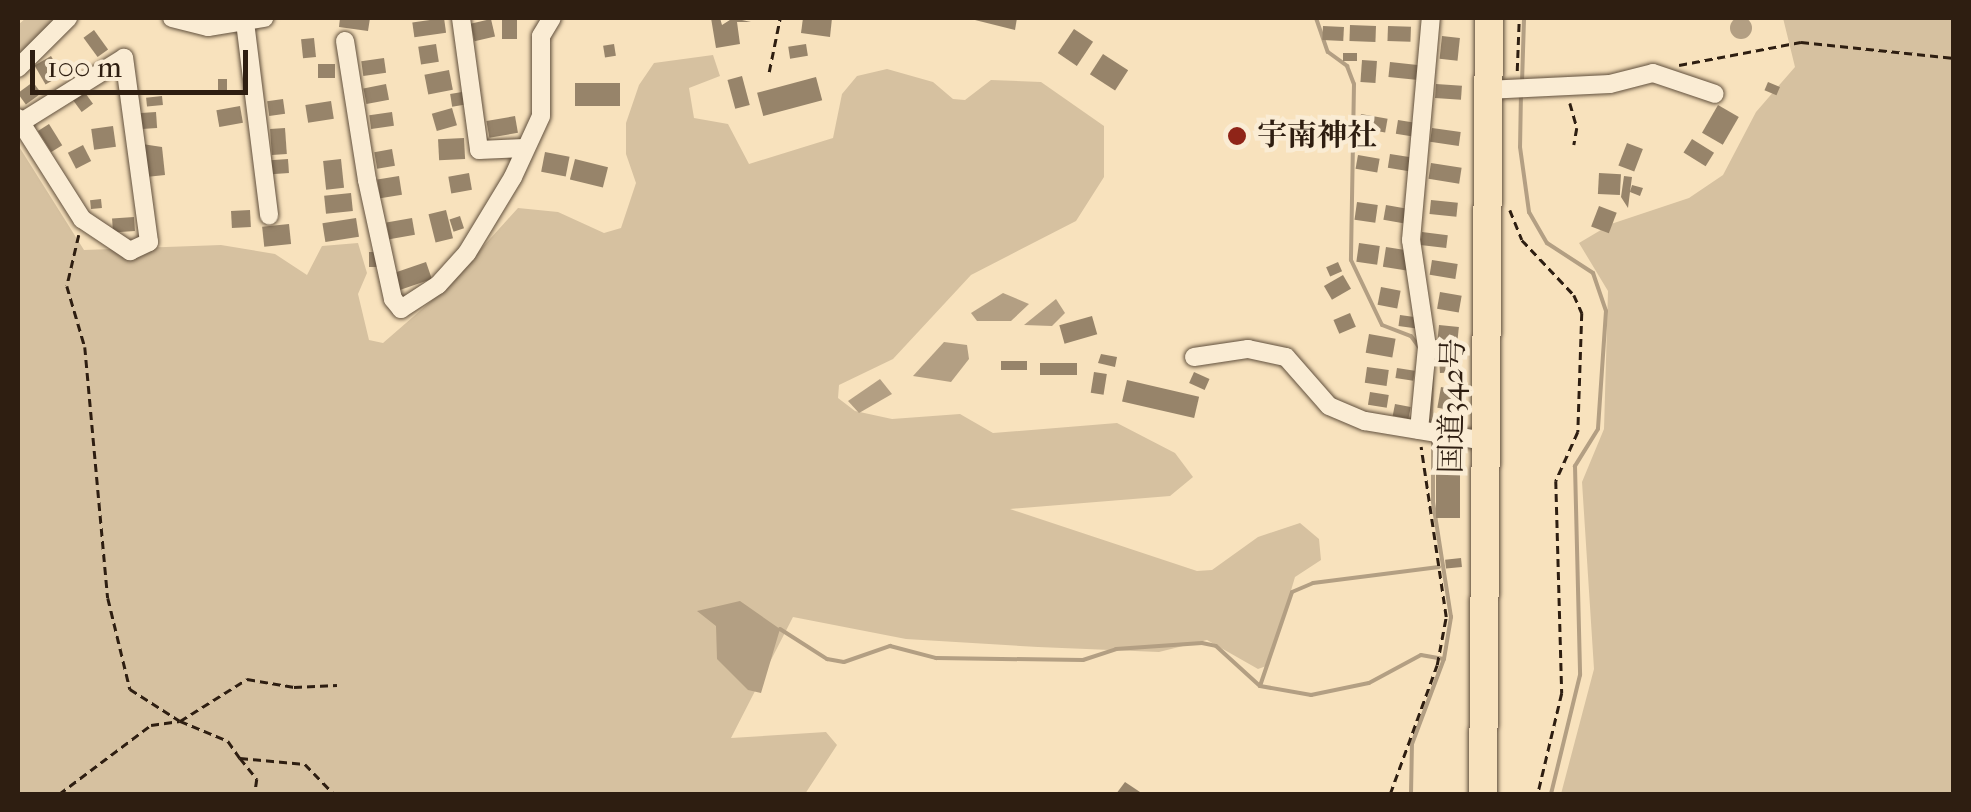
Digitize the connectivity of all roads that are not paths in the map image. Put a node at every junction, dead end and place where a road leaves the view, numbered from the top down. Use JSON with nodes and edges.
{"nodes":[{"id":1,"x":68,"y":18,"type":"edge"},
{"id":2,"x":172,"y":18,"type":"edge"},
{"id":3,"x":264,"y":18,"type":"edge"},
{"id":4,"x":461,"y":18,"type":"edge"},
{"id":5,"x":552,"y":18,"type":"edge"},
{"id":6,"x":1432,"y":18,"type":"edge"},
{"id":7,"x":1489,"y":18,"type":"edge"},
{"id":8,"x":245,"y":22,"type":"junction"},
{"id":9,"x":345,"y":41,"type":"dead end"},
{"id":10,"x":18,"y":68,"type":"edge"},
{"id":11,"x":1486,"y":90,"type":"junction"},
{"id":12,"x":1715,"y":94,"type":"dead end"},
{"id":13,"x":19,"y":121,"type":"edge"},
{"id":14,"x":524,"y":148,"type":"junction"},
{"id":15,"x":269,"y":216,"type":"dead end"},
{"id":16,"x":1194,"y":358,"type":"dead end"},
{"id":17,"x":1419,"y":430,"type":"junction"},
{"id":18,"x":1484,"y":441,"type":"junction"},
{"id":19,"x":1483,"y":794,"type":"edge"}],
"edges":[{"from":1,"to":10,"type":"street"},
{"from":2,"to":8,"type":"street"},
{"from":3,"to":8,"type":"street"},
{"from":4,"to":14,"type":"street"},
{"from":5,"to":14,"type":"street"},
{"from":6,"to":17,"type":"street"},
{"from":7,"to":11,"type":"highway","name":"国道342号"},
{"from":8,"to":15,"type":"street"},
{"from":9,"to":14,"type":"street"},
{"from":11,"to":12,"type":"street"},
{"from":11,"to":18,"type":"highway","name":"国道342号"},
{"from":13,"to":13,"type":"street"},
{"from":16,"to":17,"type":"street"},
{"from":17,"to":18,"type":"street"},
{"from":18,"to":19,"type":"highway","name":"国道342号"}]}
